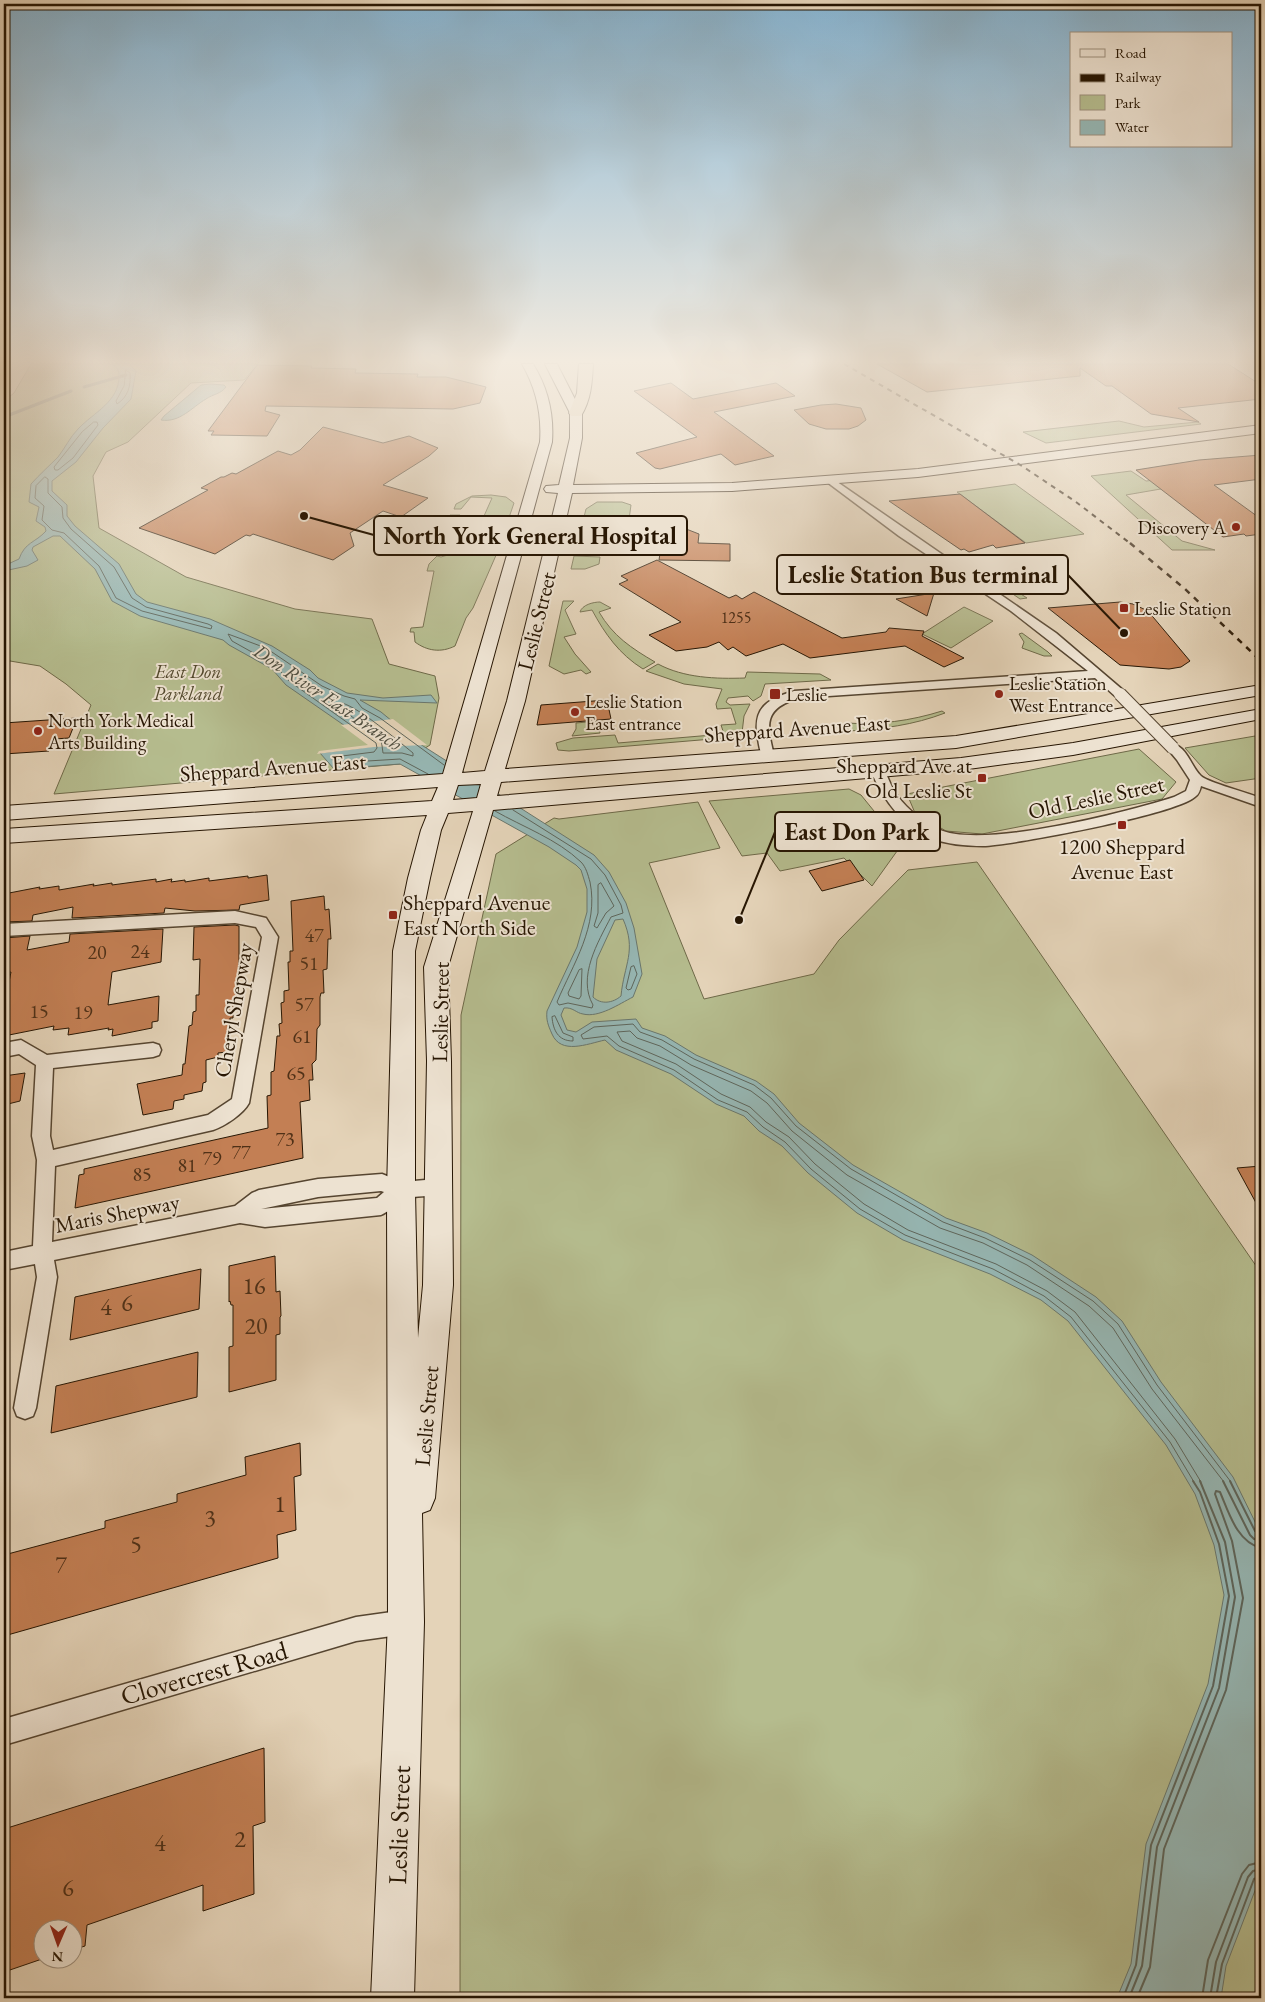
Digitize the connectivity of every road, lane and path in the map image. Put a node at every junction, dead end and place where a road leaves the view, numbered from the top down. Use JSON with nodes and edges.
{"nodes":[{"id":1,"x":542,"y":457,"type":"edge"},
{"id":2,"x":572,"y":457,"type":"edge"},
{"id":3,"x":1113,"y":457,"type":"edge"},
{"id":4,"x":835,"y":484,"type":"junction"},
{"id":5,"x":534,"y":489,"type":"junction"},
{"id":6,"x":565,"y":490,"type":"junction"},
{"id":7,"x":1097,"y":674,"type":"junction"},
{"id":8,"x":1261,"y":690,"type":"edge"},
{"id":9,"x":1261,"y":714,"type":"edge"},
{"id":10,"x":768,"y":755,"type":"junction"},
{"id":11,"x":878,"y":771,"type":"junction"},
{"id":12,"x":494,"y":776,"type":"junction"},
{"id":13,"x":451,"y":778,"type":"junction"},
{"id":14,"x":1197,"y":780,"type":"junction"},
{"id":15,"x":1261,"y":803,"type":"edge"},
{"id":16,"x":486,"y":804,"type":"junction"},
{"id":17,"x":440,"y":806,"type":"junction"},
{"id":18,"x":4,"y":813,"type":"edge"},
{"id":19,"x":4,"y":836,"type":"edge"},
{"id":20,"x":4,"y":930,"type":"edge"},
{"id":21,"x":4,"y":1050,"type":"edge"},
{"id":22,"x":153,"y":1050,"type":"dead end"},
{"id":23,"x":45,"y":1062,"type":"junction"},
{"id":24,"x":46,"y":1160,"type":"junction"},
{"id":25,"x":437,"y":1187,"type":"junction"},
{"id":26,"x":401,"y":1191,"type":"junction"},
{"id":27,"x":42,"y":1252,"type":"junction"},
{"id":28,"x":4,"y":1260,"type":"edge"},
{"id":29,"x":25,"y":1408,"type":"dead end"},
{"id":30,"x":406,"y":1622,"type":"junction"},
{"id":31,"x":4,"y":1732,"type":"edge"},
{"id":32,"x":392,"y":1998,"type":"edge"}],
"edges":[{"from":1,"to":5,"type":"main road","name":"Leslie Street"},
{"from":2,"to":6,"type":"main road","name":"Leslie Street"},
{"from":3,"to":4,"type":"main road"},
{"from":4,"to":6,"type":"main road"},
{"from":4,"to":7,"type":"street","name":"Old Leslie Street"},
{"from":5,"to":6,"type":"main road"},
{"from":5,"to":13,"type":"main road","name":"Leslie Street"},
{"from":6,"to":12,"type":"main road","name":"Leslie Street"},
{"from":7,"to":10,"type":"street"},
{"from":7,"to":14,"type":"street","name":"Old Leslie Street","bridge":true},
{"from":8,"to":10,"type":"main road","name":"Sheppard Avenue East"},
{"from":9,"to":11,"type":"main road"},
{"from":10,"to":12,"type":"main road","name":"Sheppard Avenue East"},
{"from":11,"to":14,"type":"street","name":"Old Leslie Street"},
{"from":11,"to":16,"type":"main road"},
{"from":12,"to":13,"type":"main road","name":"Sheppard Avenue East"},
{"from":12,"to":16,"type":"main road","name":"Leslie Street"},
{"from":13,"to":17,"type":"main road","name":"Leslie Street"},
{"from":13,"to":18,"type":"main road","name":"Sheppard Avenue East"},
{"from":14,"to":15,"type":"street"},
{"from":16,"to":17,"type":"main road"},
{"from":16,"to":25,"type":"main road","name":"Leslie Street"},
{"from":17,"to":19,"type":"main road"},
{"from":17,"to":26,"type":"main road","name":"Leslie Street"},
{"from":20,"to":24,"type":"street","name":"Cheryl Shepway"},
{"from":21,"to":23,"type":"street"},
{"from":22,"to":23,"type":"street"},
{"from":23,"to":24,"type":"street"},
{"from":24,"to":27,"type":"street"},
{"from":25,"to":26,"type":"street"},
{"from":25,"to":30,"type":"main road","name":"Leslie Street"},
{"from":26,"to":27,"type":"street","name":"Maris Shepway"},
{"from":26,"to":30,"type":"main road","name":"Leslie Street"},
{"from":27,"to":28,"type":"street","name":"Maris Shepway"},
{"from":27,"to":29,"type":"street"},
{"from":30,"to":31,"type":"street","name":"Clovercrest Road"},
{"from":30,"to":32,"type":"main road","name":"Leslie Street"}]}
